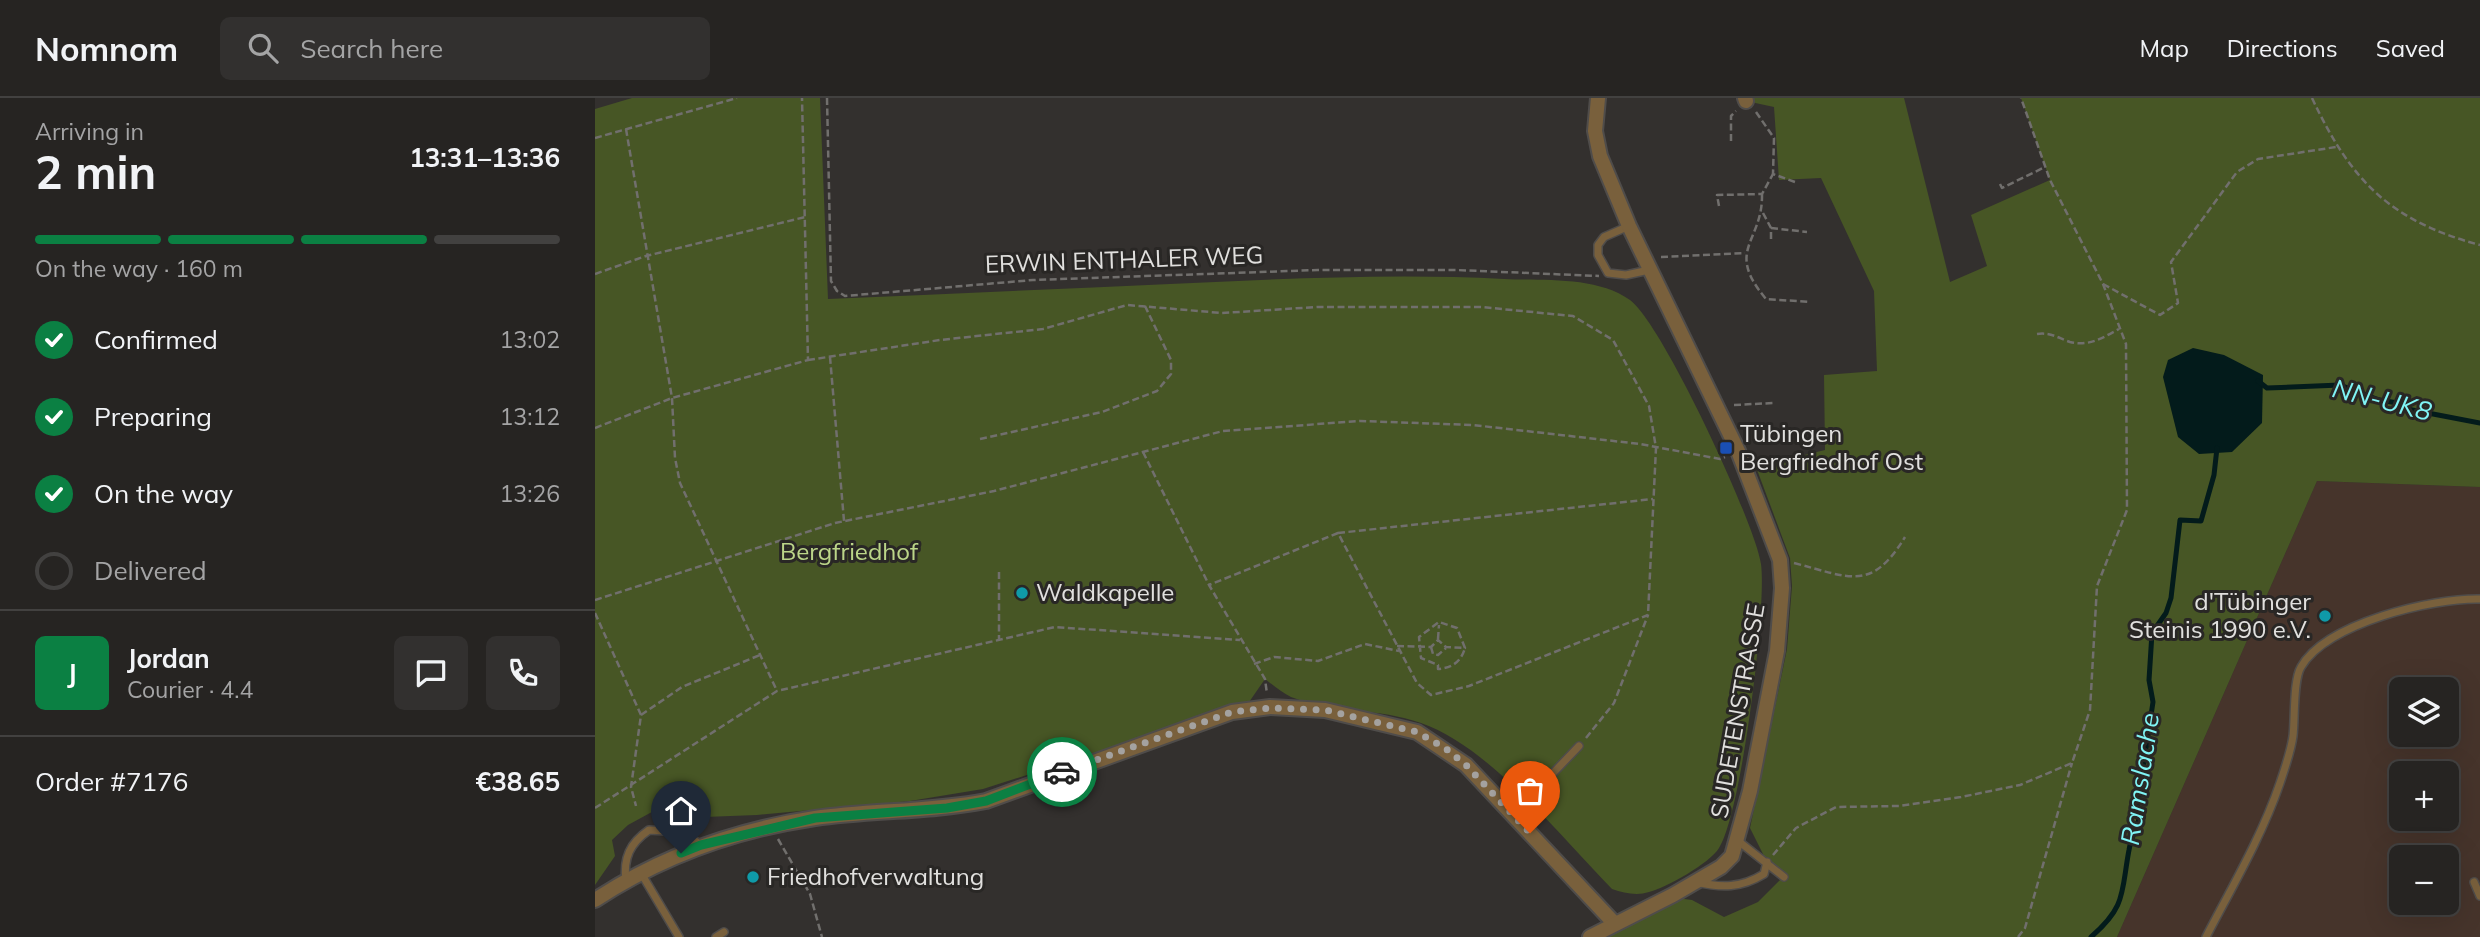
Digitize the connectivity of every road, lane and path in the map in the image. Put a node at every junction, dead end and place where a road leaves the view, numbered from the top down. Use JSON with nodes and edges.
{"nodes":[{"id":1,"x":737,"y":98,"type":"edge"},
{"id":2,"x":802,"y":98,"type":"edge"},
{"id":3,"x":827,"y":98,"type":"edge"},
{"id":4,"x":1598,"y":98,"type":"edge"},
{"id":5,"x":2021,"y":98,"type":"edge"},
{"id":6,"x":2312,"y":98,"type":"edge"},
{"id":7,"x":1745,"y":99,"type":"edge"},
{"id":8,"x":626,"y":129,"type":"junction"},
{"id":9,"x":595,"y":138,"type":"edge"},
{"id":10,"x":1731,"y":141,"type":"dead end"},
{"id":11,"x":2336,"y":147,"type":"junction"},
{"id":12,"x":2045,"y":167,"type":"junction"},
{"id":13,"x":1773,"y":174,"type":"junction"},
{"id":14,"x":1795,"y":182,"type":"dead end"},
{"id":15,"x":2000,"y":184,"type":"dead end"},
{"id":16,"x":1762,"y":194,"type":"junction"},
{"id":17,"x":1719,"y":206,"type":"dead end"},
{"id":18,"x":1763,"y":213,"type":"junction"},
{"id":19,"x":805,"y":217,"type":"junction"},
{"id":20,"x":1629,"y":226,"type":"junction"},
{"id":21,"x":1771,"y":228,"type":"junction"},
{"id":22,"x":1807,"y":232,"type":"dead end"},
{"id":23,"x":1771,"y":240,"type":"dead end"},
{"id":24,"x":2480,"y":245,"type":"edge"},
{"id":25,"x":1745,"y":253,"type":"junction"},
{"id":26,"x":646,"y":256,"type":"junction"},
{"id":27,"x":1646,"y":264,"type":"junction"},
{"id":28,"x":1608,"y":273,"type":"junction"},
{"id":29,"x":595,"y":274,"type":"edge"},
{"id":30,"x":2103,"y":284,"type":"junction"},
{"id":31,"x":1810,"y":302,"type":"dead end"},
{"id":32,"x":1145,"y":306,"type":"junction"},
{"id":33,"x":2121,"y":328,"type":"junction"},
{"id":34,"x":2037,"y":334,"type":"dead end"},
{"id":35,"x":829,"y":357,"type":"junction"},
{"id":36,"x":808,"y":360,"type":"junction"},
{"id":37,"x":672,"y":398,"type":"junction"},
{"id":38,"x":1773,"y":403,"type":"dead end"},
{"id":39,"x":1716,"y":406,"type":"junction"},
{"id":40,"x":595,"y":428,"type":"edge"},
{"id":41,"x":980,"y":439,"type":"dead end"},
{"id":42,"x":1655,"y":448,"type":"junction"},
{"id":43,"x":1738,"y":450,"type":"junction"},
{"id":44,"x":1143,"y":452,"type":"junction"},
{"id":45,"x":1653,"y":499,"type":"junction"},
{"id":46,"x":844,"y":521,"type":"junction"},
{"id":47,"x":1338,"y":533,"type":"junction"},
{"id":48,"x":1905,"y":537,"type":"dead end"},
{"id":49,"x":715,"y":560,"type":"junction"},
{"id":50,"x":1780,"y":560,"type":"junction"},
{"id":51,"x":999,"y":572,"type":"dead end"},
{"id":52,"x":1209,"y":585,"type":"junction"},
{"id":53,"x":2480,"y":599,"type":"edge"},
{"id":54,"x":595,"y":600,"type":"edge"},
{"id":55,"x":595,"y":613,"type":"edge"},
{"id":56,"x":1648,"y":615,"type":"junction"},
{"id":57,"x":1439,"y":625,"type":"junction"},
{"id":58,"x":999,"y":640,"type":"junction"},
{"id":59,"x":1240,"y":640,"type":"junction"},
{"id":60,"x":1439,"y":640,"type":"junction"},
{"id":61,"x":1397,"y":646,"type":"junction"},
{"id":62,"x":1418,"y":646,"type":"junction"},
{"id":63,"x":1431,"y":647,"type":"junction"},
{"id":64,"x":1446,"y":647,"type":"junction"},
{"id":65,"x":1465,"y":648,"type":"junction"},
{"id":66,"x":1400,"y":651,"type":"junction"},
{"id":67,"x":761,"y":655,"type":"junction"},
{"id":68,"x":1438,"y":655,"type":"junction"},
{"id":69,"x":1254,"y":664,"type":"junction"},
{"id":70,"x":1438,"y":665,"type":"junction"},
{"id":71,"x":1265,"y":679,"type":"dead end"},
{"id":72,"x":777,"y":691,"type":"junction"},
{"id":73,"x":641,"y":715,"type":"junction"},
{"id":74,"x":1579,"y":746,"type":"joint"},
{"id":75,"x":2072,"y":763,"type":"junction"},
{"id":76,"x":631,"y":787,"type":"junction"},
{"id":77,"x":636,"y":806,"type":"dead end"},
{"id":78,"x":595,"y":808,"type":"edge"},
{"id":79,"x":1513,"y":815,"type":"junction"},
{"id":80,"x":1737,"y":841,"type":"junction"},
{"id":81,"x":701,"y":845,"type":"junction"},
{"id":82,"x":783,"y":848,"type":"dead end"},
{"id":83,"x":1767,"y":862,"type":"junction"},
{"id":84,"x":640,"y":873,"type":"junction"},
{"id":85,"x":1784,"y":877,"type":"dead end"},
{"id":86,"x":626,"y":881,"type":"junction"},
{"id":87,"x":1695,"y":882,"type":"junction"},
{"id":88,"x":2474,"y":882,"type":"dead end"},
{"id":89,"x":2480,"y":896,"type":"edge"},
{"id":90,"x":595,"y":900,"type":"edge"},
{"id":91,"x":1615,"y":924,"type":"junction"},
{"id":92,"x":724,"y":932,"type":"dead end"},
{"id":93,"x":679,"y":937,"type":"edge"},
{"id":94,"x":716,"y":937,"type":"edge"},
{"id":95,"x":822,"y":937,"type":"edge"},
{"id":96,"x":1590,"y":937,"type":"edge"},
{"id":97,"x":2018,"y":937,"type":"edge"},
{"id":98,"x":2206,"y":937,"type":"edge"}],
"edges":[{"from":1,"to":8,"type":"path"},
{"from":2,"to":19,"type":"path"},
{"from":3,"to":28,"type":"path","name":"ERWIN ENTHALER WEG"},
{"from":4,"to":20,"type":"street","name":"SUDETENSTRASSE"},
{"from":5,"to":12,"type":"path"},
{"from":6,"to":11,"type":"path"},
{"from":7,"to":10,"type":"path"},
{"from":7,"to":13,"type":"path"},
{"from":8,"to":9,"type":"path"},
{"from":8,"to":26,"type":"path"},
{"from":11,"to":24,"type":"path"},
{"from":11,"to":30,"type":"path"},
{"from":12,"to":15,"type":"path"},
{"from":12,"to":30,"type":"path"},
{"from":13,"to":14,"type":"path"},
{"from":13,"to":16,"type":"path"},
{"from":16,"to":17,"type":"path"},
{"from":16,"to":18,"type":"path"},
{"from":18,"to":21,"type":"path"},
{"from":18,"to":25,"type":"path"},
{"from":19,"to":26,"type":"path"},
{"from":19,"to":36,"type":"path"},
{"from":20,"to":27,"type":"street","name":"SUDETENSTRASSE"},
{"from":20,"to":28,"type":"lane"},
{"from":21,"to":22,"type":"path"},
{"from":21,"to":23,"type":"path"},
{"from":25,"to":27,"type":"path"},
{"from":25,"to":31,"type":"path"},
{"from":26,"to":29,"type":"path"},
{"from":26,"to":37,"type":"path"},
{"from":27,"to":28,"type":"lane"},
{"from":27,"to":39,"type":"street","name":"SUDETENSTRASSE"},
{"from":30,"to":33,"type":"path"},
{"from":32,"to":35,"type":"path"},
{"from":32,"to":41,"type":"path"},
{"from":32,"to":42,"type":"path"},
{"from":33,"to":34,"type":"path"},
{"from":33,"to":75,"type":"path"},
{"from":35,"to":36,"type":"path"},
{"from":35,"to":46,"type":"path"},
{"from":36,"to":37,"type":"path"},
{"from":37,"to":40,"type":"path"},
{"from":37,"to":49,"type":"path"},
{"from":38,"to":39,"type":"path"},
{"from":39,"to":43,"type":"street","name":"SUDETENSTRASSE"},
{"from":42,"to":43,"type":"path"},
{"from":42,"to":44,"type":"path"},
{"from":42,"to":45,"type":"path"},
{"from":43,"to":50,"type":"street","name":"SUDETENSTRASSE"},
{"from":44,"to":46,"type":"path"},
{"from":44,"to":52,"type":"path"},
{"from":45,"to":47,"type":"path"},
{"from":45,"to":56,"type":"path"},
{"from":46,"to":49,"type":"path"},
{"from":47,"to":52,"type":"path"},
{"from":47,"to":61,"type":"path"},
{"from":48,"to":50,"type":"path"},
{"from":49,"to":54,"type":"path"},
{"from":49,"to":67,"type":"path"},
{"from":50,"to":80,"type":"street","name":"SUDETENSTRASSE"},
{"from":51,"to":58,"type":"path"},
{"from":52,"to":59,"type":"path"},
{"from":53,"to":98,"type":"lane"},
{"from":55,"to":73,"type":"path"},
{"from":56,"to":66,"type":"path"},
{"from":56,"to":74,"type":"path"},
{"from":57,"to":60,"type":"path"},
{"from":57,"to":62,"type":"path"},
{"from":57,"to":65,"type":"path"},
{"from":58,"to":59,"type":"path"},
{"from":58,"to":72,"type":"path"},
{"from":59,"to":69,"type":"path"},
{"from":60,"to":63,"type":"path"},
{"from":60,"to":64,"type":"path"},
{"from":61,"to":62,"type":"path"},
{"from":61,"to":66,"type":"path"},
{"from":62,"to":63,"type":"path"},
{"from":62,"to":70,"type":"path"},
{"from":63,"to":68,"type":"path"},
{"from":64,"to":65,"type":"path"},
{"from":64,"to":68,"type":"path"},
{"from":65,"to":70,"type":"path"},
{"from":66,"to":69,"type":"path"},
{"from":67,"to":72,"type":"path"},
{"from":67,"to":73,"type":"path"},
{"from":68,"to":70,"type":"path"},
{"from":69,"to":71,"type":"path"},
{"from":72,"to":76,"type":"path"},
{"from":73,"to":76,"type":"path"},
{"from":74,"to":79,"type":"lane"},
{"from":75,"to":83,"type":"path"},
{"from":75,"to":97,"type":"path"},
{"from":76,"to":77,"type":"path"},
{"from":76,"to":78,"type":"path"},
{"from":79,"to":81,"type":"street"},
{"from":79,"to":91,"type":"street"},
{"from":80,"to":83,"type":"lane"},
{"from":80,"to":87,"type":"street","name":"SUDETENSTRASSE"},
{"from":81,"to":84,"type":"street"},
{"from":81,"to":86,"type":"lane"},
{"from":82,"to":95,"type":"path"},
{"from":83,"to":85,"type":"lane"},
{"from":83,"to":87,"type":"lane"},
{"from":84,"to":86,"type":"street"},
{"from":84,"to":93,"type":"lane"},
{"from":86,"to":90,"type":"street"},
{"from":87,"to":91,"type":"street","name":"SUDETENSTRASSE"},
{"from":88,"to":89,"type":"lane"},
{"from":91,"to":96,"type":"street","name":"SUDETENSTRASSE"},
{"from":92,"to":94,"type":"lane"}]}
